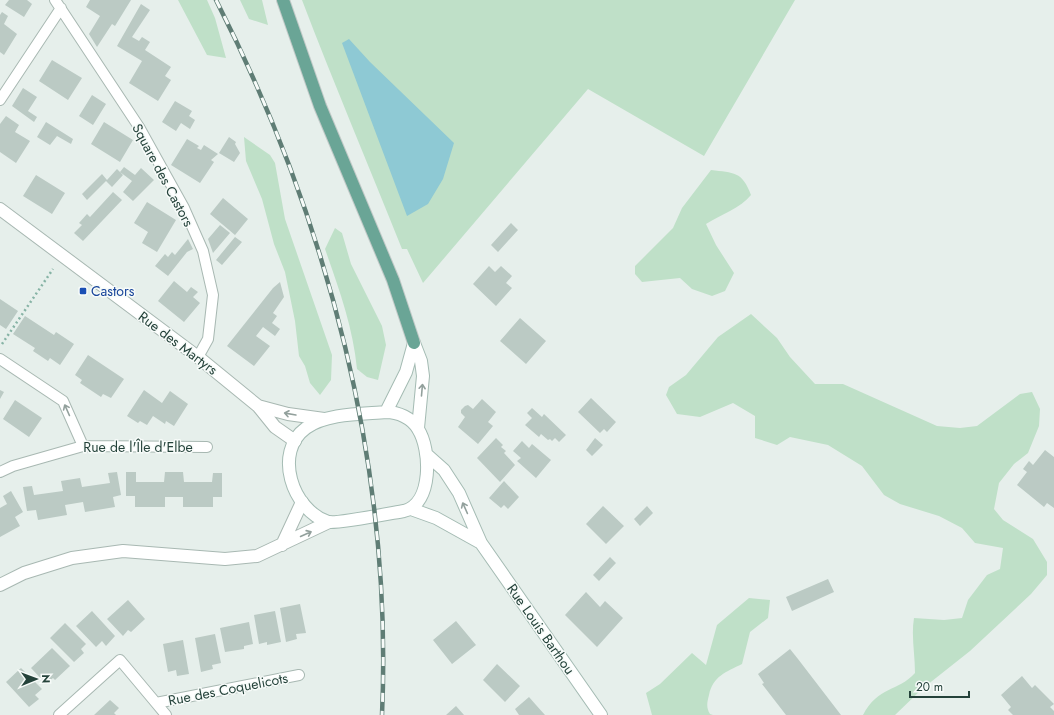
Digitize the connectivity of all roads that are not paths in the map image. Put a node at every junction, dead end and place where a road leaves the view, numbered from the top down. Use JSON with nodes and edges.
{"nodes":[{"id":1,"x":283,"y":0,"type":"edge"},
{"id":2,"x":58,"y":4,"type":"edge"},
{"id":3,"x":0,"y":100,"type":"edge"},
{"id":4,"x":0,"y":209,"type":"edge"},
{"id":5,"x":414,"y":343,"type":"junction"},
{"id":6,"x":198,"y":357,"type":"junction"},
{"id":7,"x":0,"y":359,"type":"edge"},
{"id":8,"x":258,"y":406,"type":"junction"},
{"id":9,"x":386,"y":412,"type":"junction"},
{"id":10,"x":324,"y":419,"type":"junction"},
{"id":11,"x":418,"y":428,"type":"junction"},
{"id":12,"x":295,"y":441,"type":"junction"},
{"id":13,"x":83,"y":446,"type":"junction"},
{"id":14,"x":207,"y":447,"type":"dead end"},
{"id":15,"x":426,"y":454,"type":"junction"},
{"id":16,"x":0,"y":472,"type":"edge"},
{"id":17,"x":302,"y":502,"type":"junction"},
{"id":18,"x":411,"y":509,"type":"junction"},
{"id":19,"x":329,"y":522,"type":"junction"},
{"id":20,"x":481,"y":543,"type":"junction"},
{"id":21,"x":282,"y":545,"type":"junction"},
{"id":22,"x":0,"y":585,"type":"edge"},
{"id":23,"x":299,"y":675,"type":"dead end"},
{"id":24,"x":156,"y":703,"type":"junction"},
{"id":25,"x":59,"y":715,"type":"edge"},
{"id":26,"x":166,"y":715,"type":"edge"},
{"id":27,"x":601,"y":715,"type":"edge"}],
"edges":[{"from":1,"to":5,"type":"main road"},
{"from":2,"to":3,"type":"lane","name":"Square des Castors"},
{"from":2,"to":6,"type":"lane","name":"Square des Castors"},
{"from":4,"to":6,"type":"main road","name":"Rue des Martyrs"},
{"from":5,"to":9,"type":"main road"},
{"from":11,"to":5,"type":"main road","one_way":true},
{"from":6,"to":8,"type":"main road","name":"Rue des Martyrs"},
{"from":13,"to":7,"type":"lane","one_way":true},
{"from":10,"to":8,"type":"main road","name":"Rue des Martyrs","one_way":true},
{"from":8,"to":12,"type":"main road","name":"Rue des Martyrs"},
{"from":9,"to":10,"type":"main road"},
{"from":9,"to":11,"type":"main road"},
{"from":10,"to":12,"type":"main road"},
{"from":11,"to":15,"type":"main road"},
{"from":12,"to":17,"type":"main road"},
{"from":13,"to":14,"type":"lane","name":"Rue de l'Île d'Elbe"},
{"from":13,"to":16,"type":"lane","name":"Rue de l'Île d'Elbe"},
{"from":15,"to":18,"type":"main road"},
{"from":20,"to":15,"type":"main road","one_way":true},
{"from":17,"to":19,"type":"main road"},
{"from":17,"to":21,"type":"main road"},
{"from":18,"to":19,"type":"main road"},
{"from":18,"to":20,"type":"main road"},
{"from":21,"to":19,"type":"main road","one_way":true},
{"from":20,"to":27,"type":"main road","name":"Rue Louis Barthou"},
{"from":21,"to":22,"type":"main road"},
{"from":23,"to":24,"type":"lane","name":"Rue des Coquelicots"},
{"from":24,"to":25,"type":"lane","name":"Rue des Coquelicots"},
{"from":24,"to":26,"type":"lane","name":"Rue des Coquelicots"}]}
